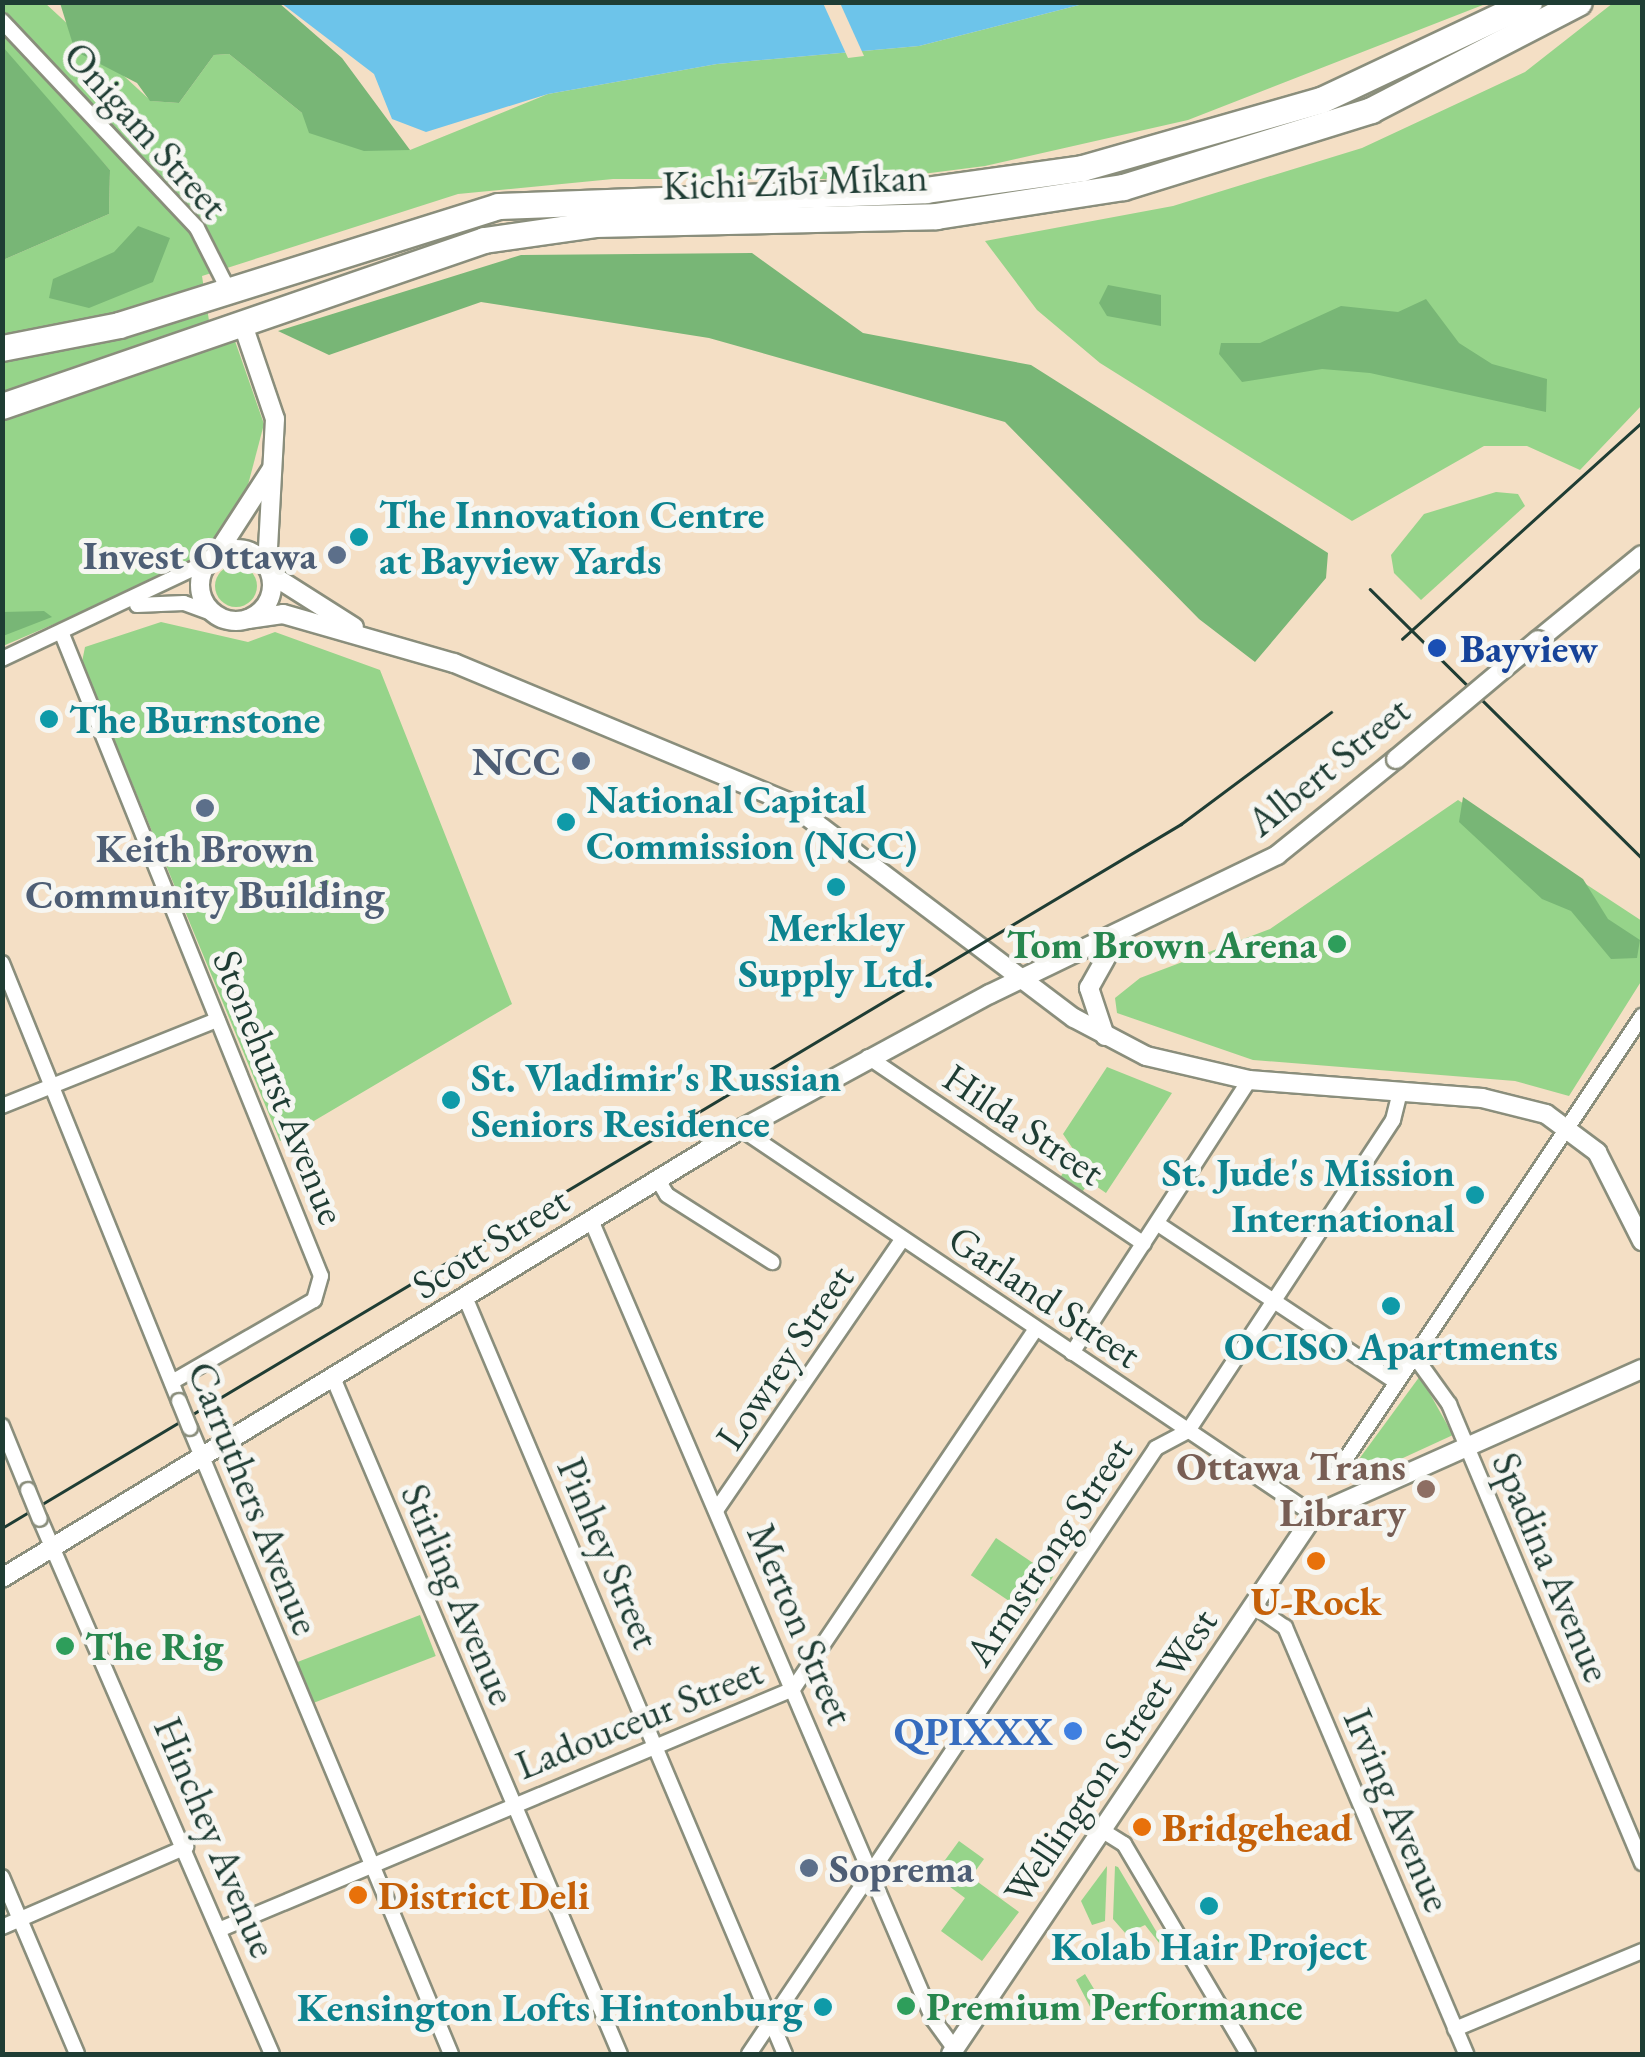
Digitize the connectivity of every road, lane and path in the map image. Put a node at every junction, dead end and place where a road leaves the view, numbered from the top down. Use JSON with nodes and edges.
{"nodes":[{"id":1,"x":1529,"y":2,"type":"edge"},
{"id":2,"x":1578,"y":2,"type":"edge"},
{"id":3,"x":2,"y":21,"type":"edge"},
{"id":4,"x":228,"y":291,"type":"junction"},
{"id":5,"x":242,"y":325,"type":"junction"},
{"id":6,"x":2,"y":348,"type":"edge"},
{"id":7,"x":2,"y":406,"type":"edge"},
{"id":8,"x":273,"y":465,"type":"junction"},
{"id":9,"x":1642,"y":554,"type":"edge"},
{"id":10,"x":211,"y":558,"type":"junction"},
{"id":11,"x":269,"y":570,"type":"junction"},
{"id":12,"x":131,"y":605,"type":"junction"},
{"id":13,"x":214,"y":614,"type":"junction"},
{"id":14,"x":248,"y":620,"type":"junction"},
{"id":15,"x":62,"y":634,"type":"junction"},
{"id":16,"x":376,"y":638,"type":"junction"},
{"id":17,"x":2,"y":659,"type":"edge"},
{"id":18,"x":1130,"y":927,"type":"junction"},
{"id":19,"x":2,"y":964,"type":"edge"},
{"id":20,"x":1023,"y":978,"type":"junction"},
{"id":21,"x":1642,"y":1016,"type":"edge"},
{"id":22,"x":217,"y":1020,"type":"junction"},
{"id":23,"x":1105,"y":1036,"type":"junction"},
{"id":24,"x":868,"y":1058,"type":"junction"},
{"id":25,"x":1249,"y":1080,"type":"junction"},
{"id":26,"x":52,"y":1086,"type":"junction"},
{"id":27,"x":1400,"y":1092,"type":"junction"},
{"id":28,"x":2,"y":1106,"type":"edge"},
{"id":29,"x":1572,"y":1128,"type":"junction"},
{"id":30,"x":741,"y":1129,"type":"junction"},
{"id":31,"x":658,"y":1180,"type":"junction"},
{"id":32,"x":591,"y":1220,"type":"junction"},
{"id":33,"x":1158,"y":1224,"type":"junction"},
{"id":34,"x":902,"y":1240,"type":"junction"},
{"id":35,"x":1642,"y":1241,"type":"edge"},
{"id":36,"x":1144,"y":1244,"type":"junction"},
{"id":37,"x":772,"y":1262,"type":"dead end"},
{"id":38,"x":466,"y":1297,"type":"junction"},
{"id":39,"x":1273,"y":1301,"type":"junction"},
{"id":40,"x":1036,"y":1329,"type":"junction"},
{"id":41,"x":1072,"y":1353,"type":"junction"},
{"id":42,"x":1416,"y":1358,"type":"junction"},
{"id":43,"x":1642,"y":1369,"type":"edge"},
{"id":44,"x":334,"y":1380,"type":"junction"},
{"id":45,"x":172,"y":1382,"type":"junction"},
{"id":46,"x":1396,"y":1382,"type":"junction"},
{"id":47,"x":2,"y":1426,"type":"edge"},
{"id":48,"x":1188,"y":1431,"type":"junction"},
{"id":49,"x":1465,"y":1446,"type":"junction"},
{"id":50,"x":202,"y":1462,"type":"junction"},
{"id":51,"x":1338,"y":1472,"type":"dead end"},
{"id":52,"x":716,"y":1509,"type":"junction"},
{"id":53,"x":1314,"y":1515,"type":"junction"},
{"id":54,"x":54,"y":1549,"type":"junction"},
{"id":55,"x":2,"y":1578,"type":"edge"},
{"id":56,"x":1253,"y":1605,"type":"junction"},
{"id":57,"x":793,"y":1690,"type":"junction"},
{"id":58,"x":656,"y":1748,"type":"junction"},
{"id":59,"x":514,"y":1804,"type":"junction"},
{"id":60,"x":1104,"y":1830,"type":"junction"},
{"id":61,"x":186,"y":1847,"type":"junction"},
{"id":62,"x":1642,"y":1863,"type":"edge"},
{"id":63,"x":369,"y":1866,"type":"junction"},
{"id":64,"x":870,"y":1874,"type":"junction"},
{"id":65,"x":2,"y":1877,"type":"edge"},
{"id":66,"x":20,"y":1919,"type":"junction"},
{"id":67,"x":2,"y":1927,"type":"edge"},
{"id":68,"x":221,"y":1929,"type":"junction"},
{"id":69,"x":1642,"y":1951,"type":"edge"},
{"id":70,"x":771,"y":2020,"type":"junction"},
{"id":71,"x":1455,"y":2029,"type":"junction"},
{"id":72,"x":953,"y":2052,"type":"edge"},
{"id":73,"x":77,"y":2054,"type":"edge"},
{"id":74,"x":272,"y":2054,"type":"edge"},
{"id":75,"x":450,"y":2054,"type":"edge"},
{"id":76,"x":620,"y":2054,"type":"edge"},
{"id":77,"x":749,"y":2054,"type":"edge"},
{"id":78,"x":785,"y":2054,"type":"edge"},
{"id":79,"x":1248,"y":2054,"type":"edge"},
{"id":80,"x":1466,"y":2054,"type":"edge"}],
"edges":[{"from":1,"to":4,"type":"highway","name":"Kichi Zībī Mīkan"},
{"from":2,"to":5,"type":"highway","name":"Kichi Zībī Mīkan"},
{"from":3,"to":4,"type":"street","name":"Onigam Street"},
{"from":4,"to":5,"type":"highway"},
{"from":4,"to":6,"type":"highway","name":"Kichi Zībī Mīkan"},
{"from":5,"to":7,"type":"highway","name":"Kichi Zībī Mīkan"},
{"from":5,"to":8,"type":"main road"},
{"from":8,"to":10,"type":"main road"},
{"from":8,"to":11,"type":"main road"},
{"from":9,"to":18,"type":"main road","name":"Albert Street","bridge":true},
{"from":10,"to":11,"type":"main road"},
{"from":10,"to":12,"type":"street"},
{"from":10,"to":13,"type":"main road"},
{"from":11,"to":14,"type":"main road"},
{"from":11,"to":16,"type":"main road"},
{"from":12,"to":13,"type":"street"},
{"from":12,"to":15,"type":"street"},
{"from":13,"to":14,"type":"main road"},
{"from":14,"to":16,"type":"main road"},
{"from":15,"to":17,"type":"street"},
{"from":15,"to":22,"type":"street","name":"Stonehurst Avenue"},
{"from":16,"to":20,"type":"main road"},
{"from":18,"to":20,"type":"main road","name":"Albert Street"},
{"from":18,"to":23,"type":"main road"},
{"from":19,"to":26,"type":"street","name":"Carruthers Avenue"},
{"from":20,"to":23,"type":"main road"},
{"from":20,"to":24,"type":"main road","name":"Scott Street"},
{"from":21,"to":29,"type":"street"},
{"from":22,"to":26,"type":"street"},
{"from":22,"to":45,"type":"street","name":"Stonehurst Avenue"},
{"from":23,"to":25,"type":"main road"},
{"from":24,"to":30,"type":"main road","name":"Scott Street"},
{"from":24,"to":36,"type":"street","name":"Hilda Street"},
{"from":25,"to":27,"type":"main road"},
{"from":25,"to":33,"type":"street"},
{"from":26,"to":28,"type":"street"},
{"from":26,"to":45,"type":"street","name":"Carruthers Avenue"},
{"from":27,"to":29,"type":"main road"},
{"from":27,"to":39,"type":"street","name":"Armstrong Street"},
{"from":29,"to":35,"type":"main road"},
{"from":29,"to":42,"type":"street"},
{"from":30,"to":31,"type":"main road","name":"Scott Street"},
{"from":30,"to":34,"type":"street","name":"Garland Street"},
{"from":31,"to":32,"type":"main road","name":"Scott Street"},
{"from":31,"to":37,"type":"street"},
{"from":32,"to":38,"type":"main road","name":"Scott Street"},
{"from":32,"to":52,"type":"street","name":"Merton Street"},
{"from":33,"to":36,"type":"street"},
{"from":33,"to":39,"type":"street"},
{"from":34,"to":40,"type":"street","name":"Garland Street"},
{"from":34,"to":52,"type":"street","name":"Lowrey Street"},
{"from":36,"to":41,"type":"street"},
{"from":38,"to":44,"type":"main road","name":"Scott Street"},
{"from":38,"to":58,"type":"street","name":"Pinhey Street"},
{"from":39,"to":46,"type":"street"},
{"from":39,"to":48,"type":"street","name":"Armstrong Street"},
{"from":40,"to":41,"type":"street","name":"Garland Street"},
{"from":40,"to":57,"type":"street","name":"Ladouceur Street"},
{"from":41,"to":48,"type":"street","name":"Garland Street"},
{"from":42,"to":46,"type":"street"},
{"from":42,"to":49,"type":"street","name":"Spadina Avenue"},
{"from":43,"to":49,"type":"main road","name":"Wellington Street West"},
{"from":44,"to":50,"type":"main road","name":"Scott Street"},
{"from":44,"to":59,"type":"street","name":"Stirling Avenue"},
{"from":45,"to":50,"type":"street","name":"Carruthers Avenue","bridge":true},
{"from":46,"to":51,"type":"street"},
{"from":47,"to":54,"type":"street","name":"Hinchey Avenue","bridge":true},
{"from":48,"to":53,"type":"street","name":"Garland Street"},
{"from":48,"to":64,"type":"street","name":"Armstrong Street"},
{"from":49,"to":53,"type":"main road","name":"Wellington Street West"},
{"from":49,"to":62,"type":"street","name":"Spadina Avenue"},
{"from":50,"to":54,"type":"main road","name":"Scott Street"},
{"from":50,"to":63,"type":"street","name":"Carruthers Avenue"},
{"from":52,"to":57,"type":"street","name":"Merton Street"},
{"from":53,"to":56,"type":"main road","name":"Wellington Street West"},
{"from":54,"to":55,"type":"main road","name":"Scott Street"},
{"from":54,"to":61,"type":"street","name":"Hinchey Avenue"},
{"from":56,"to":60,"type":"main road","name":"Wellington Street West"},
{"from":56,"to":71,"type":"street","name":"Irving Avenue"},
{"from":57,"to":58,"type":"street","name":"Ladouceur Street"},
{"from":57,"to":64,"type":"street","name":"Merton Street"},
{"from":58,"to":59,"type":"street","name":"Ladouceur Street"},
{"from":58,"to":70,"type":"street","name":"Pinhey Street"},
{"from":59,"to":63,"type":"street","name":"Ladouceur Street"},
{"from":59,"to":76,"type":"street","name":"Stirling Avenue"},
{"from":60,"to":72,"type":"main road","name":"Wellington Street West"},
{"from":60,"to":79,"type":"street"},
{"from":61,"to":66,"type":"street"},
{"from":61,"to":68,"type":"street","name":"Hinchey Avenue"},
{"from":63,"to":68,"type":"street","name":"Ladouceur Street"},
{"from":63,"to":75,"type":"street","name":"Carruthers Avenue"},
{"from":64,"to":70,"type":"street","name":"Armstrong Street"},
{"from":64,"to":72,"type":"street","name":"Merton Street"},
{"from":65,"to":66,"type":"street"},
{"from":66,"to":67,"type":"street"},
{"from":66,"to":73,"type":"street"},
{"from":68,"to":74,"type":"street","name":"Hinchey Avenue"},
{"from":69,"to":71,"type":"street"},
{"from":70,"to":77,"type":"street","name":"Armstrong Street"},
{"from":70,"to":78,"type":"street","name":"Pinhey Street"},
{"from":71,"to":80,"type":"street","name":"Irving Avenue"}]}
